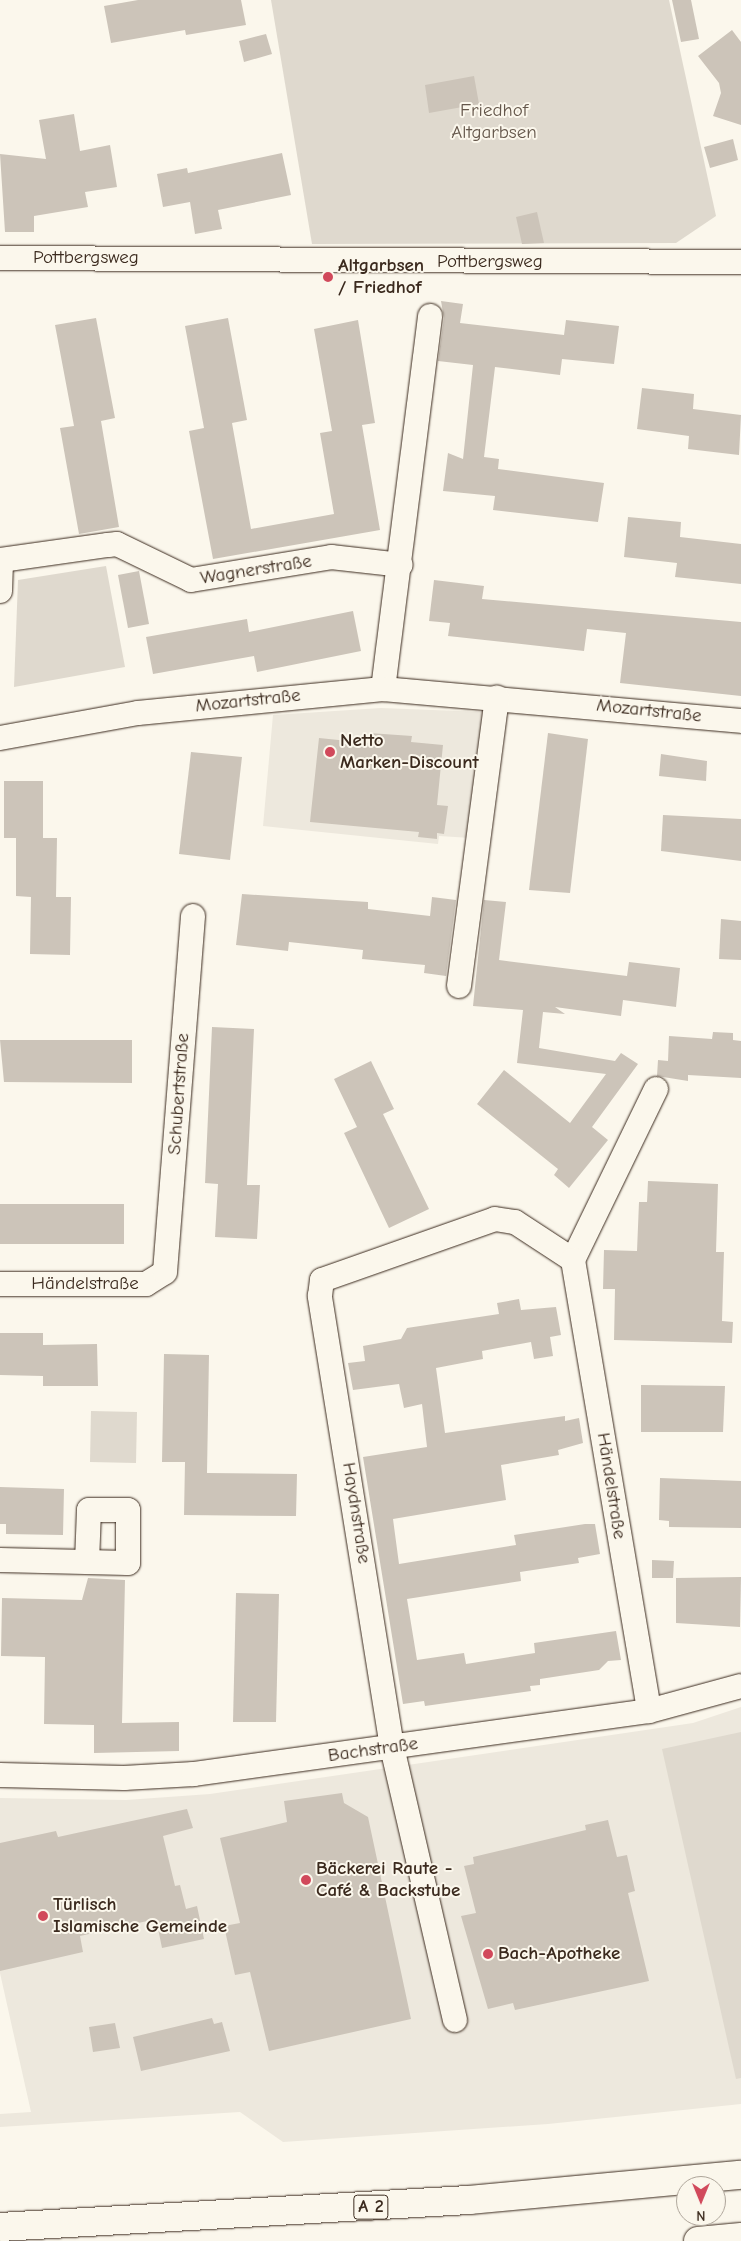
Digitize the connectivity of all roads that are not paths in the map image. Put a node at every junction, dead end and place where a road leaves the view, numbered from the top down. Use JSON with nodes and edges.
{"nodes":[{"id":1,"x":0,"y":258,"type":"edge"},
{"id":2,"x":741,"y":262,"type":"edge"},
{"id":3,"x":430,"y":316,"type":"dead end"},
{"id":4,"x":401,"y":565,"type":"junction"},
{"id":5,"x":0,"y":591,"type":"edge"},
{"id":6,"x":383,"y":690,"type":"junction"},
{"id":7,"x":497,"y":697,"type":"junction"},
{"id":8,"x":741,"y":720,"type":"edge"},
{"id":9,"x":0,"y":738,"type":"edge"},
{"id":10,"x":193,"y":916,"type":"dead end"},
{"id":11,"x":459,"y":986,"type":"dead end"},
{"id":12,"x":656,"y":1089,"type":"dead end"},
{"id":13,"x":573,"y":1260,"type":"junction"},
{"id":14,"x":165,"y":1272,"type":"joint"},
{"id":15,"x":0,"y":1284,"type":"edge"},
{"id":16,"x":0,"y":1560,"type":"edge"},
{"id":17,"x":87,"y":1562,"type":"dead end"},
{"id":18,"x":741,"y":1686,"type":"edge"},
{"id":19,"x":649,"y":1711,"type":"junction"},
{"id":20,"x":392,"y":1747,"type":"junction"},
{"id":21,"x":0,"y":1775,"type":"edge"},
{"id":22,"x":455,"y":2020,"type":"dead end"},
{"id":23,"x":741,"y":2175,"type":"edge"},
{"id":24,"x":0,"y":2227,"type":"edge"},
{"id":25,"x":741,"y":2237,"type":"edge"},
{"id":26,"x":698,"y":2241,"type":"edge"}],
"edges":[{"from":1,"to":2,"type":"street","name":"Pottbergsweg"},
{"from":3,"to":4,"type":"street"},
{"from":4,"to":5,"type":"street","name":"Wagnerstraße"},
{"from":4,"to":6,"type":"street"},
{"from":6,"to":7,"type":"street","name":"Mozartstraße"},
{"from":6,"to":9,"type":"street","name":"Mozartstraße"},
{"from":7,"to":8,"type":"street","name":"Mozartstraße"},
{"from":7,"to":11,"type":"street"},
{"from":10,"to":14,"type":"street","name":"Schubertstraße"},
{"from":12,"to":13,"type":"street"},
{"from":13,"to":19,"type":"street","name":"Händelstraße"},
{"from":13,"to":20,"type":"street","name":"Haydnstraße"},
{"from":14,"to":15,"type":"street","name":"Händelstraße"},
{"from":16,"to":17,"type":"street"},
{"from":18,"to":19,"type":"street","name":"Bachstraße"},
{"from":19,"to":20,"type":"street","name":"Bachstraße"},
{"from":20,"to":21,"type":"street","name":"Bachstraße"},
{"from":20,"to":22,"type":"street","name":"Haydnstraße"},
{"from":23,"to":24,"type":"highway","number":"A 2"},
{"from":25,"to":26,"type":"highway"}]}
